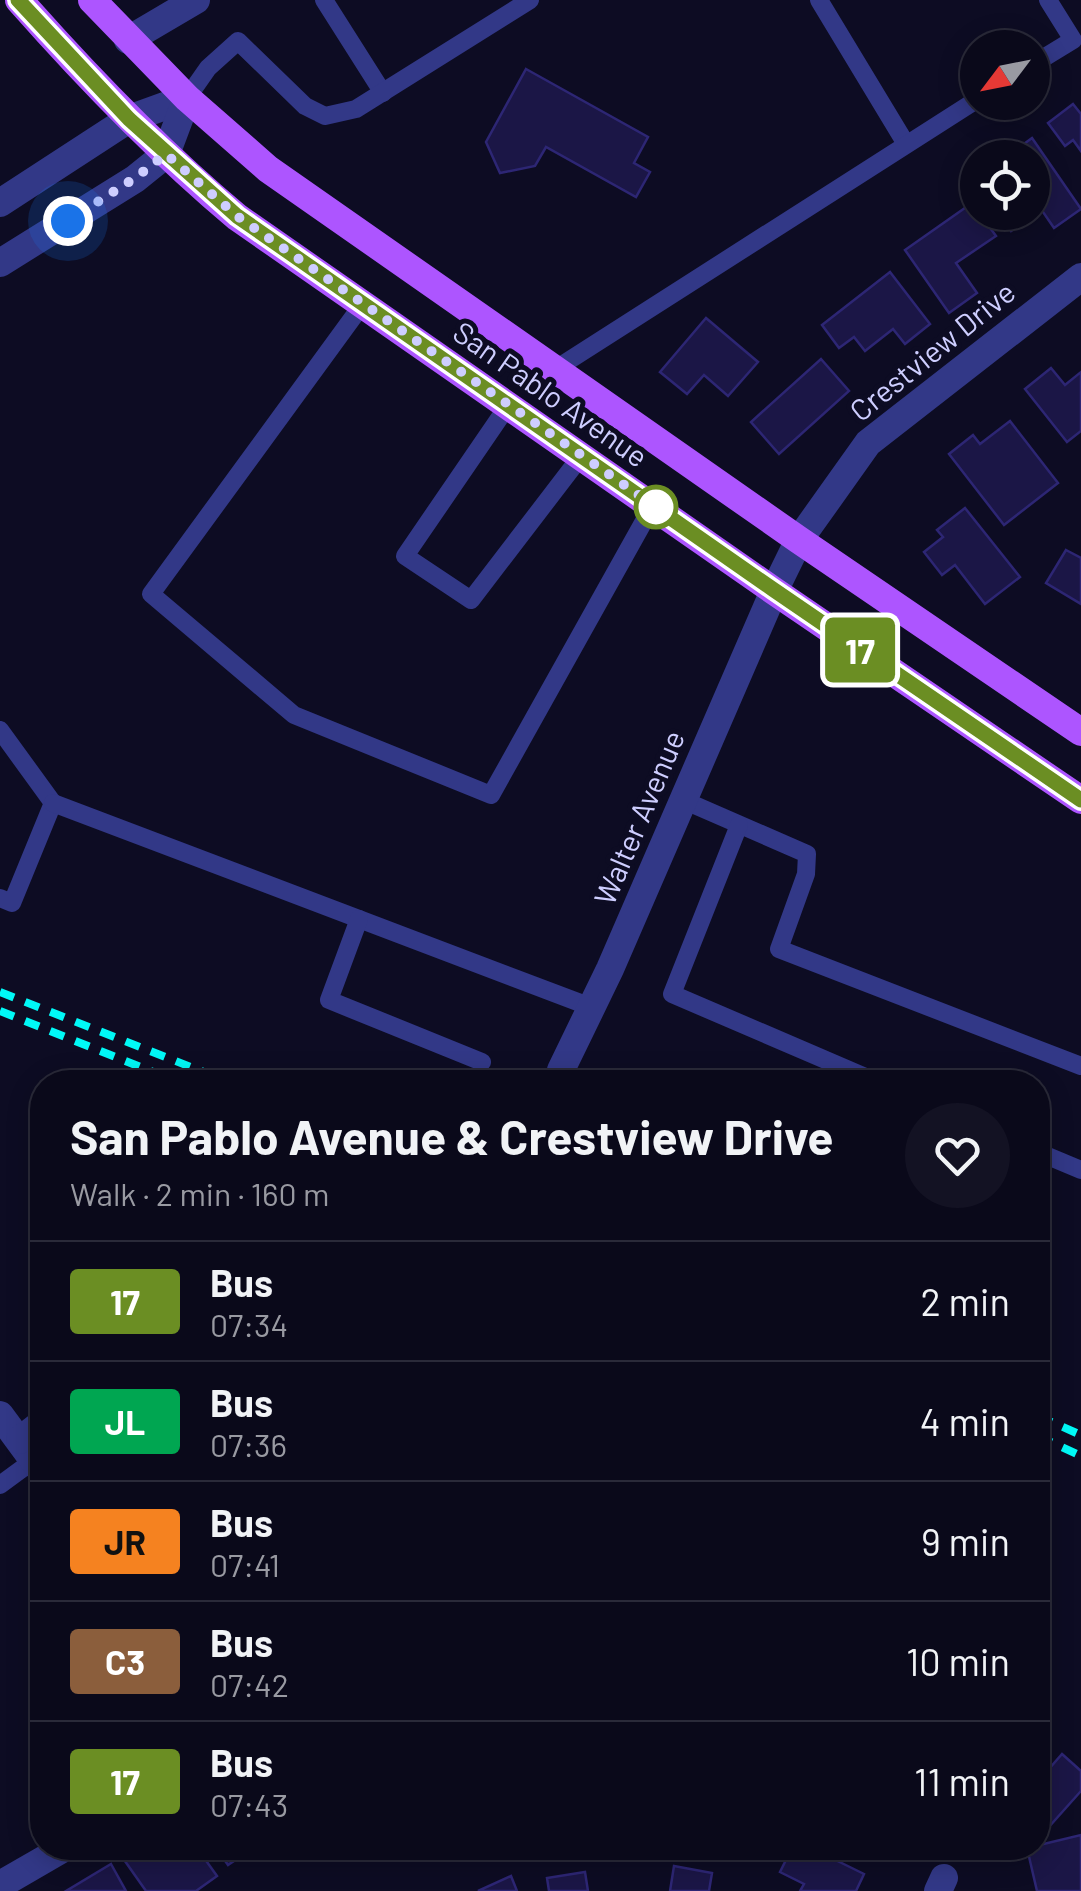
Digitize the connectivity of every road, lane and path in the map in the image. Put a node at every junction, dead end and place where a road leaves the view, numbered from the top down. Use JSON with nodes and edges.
{"nodes":[{"id":1,"x":18,"y":0,"type":"edge"},
{"id":2,"x":92,"y":0,"type":"edge"},
{"id":3,"x":196,"y":0,"type":"edge"},
{"id":4,"x":324,"y":0,"type":"edge"},
{"id":5,"x":530,"y":0,"type":"edge"},
{"id":6,"x":819,"y":0,"type":"edge"},
{"id":7,"x":1048,"y":0,"type":"edge"},
{"id":8,"x":128,"y":40,"type":"junction"},
{"id":9,"x":1050,"y":54,"type":"edge"},
{"id":10,"x":382,"y":93,"type":"junction"},
{"id":11,"x":187,"y":98,"type":"junction"},
{"id":12,"x":960,"y":110,"type":"edge"},
{"id":13,"x":129,"y":119,"type":"junction"},
{"id":14,"x":906,"y":144,"type":"junction"},
{"id":15,"x":166,"y":154,"type":"junction"},
{"id":16,"x":0,"y":203,"type":"edge"},
{"id":17,"x":0,"y":263,"type":"edge"},
{"id":18,"x":1081,"y":277,"type":"edge"},
{"id":19,"x":362,"y":305,"type":"junction"},
{"id":20,"x":554,"y":370,"type":"junction"},
{"id":21,"x":509,"y":404,"type":"junction"},
{"id":22,"x":582,"y":455,"type":"junction"},
{"id":23,"x":652,"y":505,"type":"junction"},
{"id":24,"x":799,"y":540,"type":"junction"},
{"id":25,"x":774,"y":590,"type":"junction"},
{"id":26,"x":0,"y":730,"type":"edge"},
{"id":27,"x":1081,"y":732,"type":"edge"},
{"id":28,"x":683,"y":800,"type":"junction"},
{"id":29,"x":1081,"y":800,"type":"edge"},
{"id":30,"x":52,"y":802,"type":"junction"},
{"id":31,"x":739,"y":824,"type":"junction"},
{"id":32,"x":0,"y":898,"type":"edge"},
{"id":33,"x":358,"y":919,"type":"junction"},
{"id":34,"x":591,"y":1007,"type":"junction"},
{"id":35,"x":482,"y":1062,"type":"dead end"},
{"id":36,"x":1081,"y":1066,"type":"edge"},
{"id":37,"x":561,"y":1070,"type":"dead end"},
{"id":38,"x":850,"y":1070,"type":"edge"},
{"id":39,"x":1050,"y":1157,"type":"edge"},
{"id":40,"x":1081,"y":1170,"type":"edge"},
{"id":41,"x":0,"y":1415,"type":"edge"},
{"id":42,"x":30,"y":1444,"type":"edge"},
{"id":43,"x":30,"y":1454,"type":"edge"},
{"id":44,"x":0,"y":1484,"type":"edge"},
{"id":45,"x":43,"y":1860,"type":"edge"},
{"id":46,"x":0,"y":1885,"type":"edge"}],
"edges":[{"from":1,"to":13,"type":"main road","name":"San Pablo Avenue"},
{"from":2,"to":8,"type":"main road","name":"San Pablo Avenue"},
{"from":3,"to":8,"type":"street"},
{"from":4,"to":10,"type":"lane"},
{"from":5,"to":10,"type":"lane"},
{"from":6,"to":14,"type":"lane"},
{"from":7,"to":9,"type":"lane"},
{"from":8,"to":11,"type":"main road","name":"San Pablo Avenue"},
{"from":10,"to":11,"type":"lane"},
{"from":11,"to":13,"type":"street"},
{"from":11,"to":15,"type":"street"},
{"from":11,"to":20,"type":"main road","name":"San Pablo Avenue"},
{"from":12,"to":14,"type":"lane"},
{"from":13,"to":15,"type":"main road","name":"San Pablo Avenue"},
{"from":13,"to":16,"type":"street"},
{"from":14,"to":20,"type":"lane"},
{"from":15,"to":17,"type":"street"},
{"from":15,"to":19,"type":"main road","name":"San Pablo Avenue"},
{"from":18,"to":24,"type":"street","name":"Crestview Drive"},
{"from":19,"to":21,"type":"main road","name":"San Pablo Avenue"},
{"from":19,"to":23,"type":"lane"},
{"from":20,"to":24,"type":"main road","name":"San Pablo Avenue"},
{"from":21,"to":22,"type":"main road","name":"San Pablo Avenue"},
{"from":21,"to":22,"type":"lane"},
{"from":22,"to":23,"type":"main road","name":"San Pablo Avenue"},
{"from":23,"to":25,"type":"main road","name":"San Pablo Avenue"},
{"from":24,"to":25,"type":"street","name":"Crestview Drive"},
{"from":24,"to":27,"type":"main road","name":"San Pablo Avenue"},
{"from":25,"to":28,"type":"street","name":"Walter Avenue"},
{"from":25,"to":29,"type":"main road","name":"San Pablo Avenue"},
{"from":26,"to":30,"type":"lane"},
{"from":28,"to":31,"type":"lane"},
{"from":28,"to":34,"type":"street","name":"Walter Avenue"},
{"from":30,"to":32,"type":"lane"},
{"from":30,"to":33,"type":"lane"},
{"from":31,"to":36,"type":"lane"},
{"from":31,"to":38,"type":"lane"},
{"from":33,"to":34,"type":"lane"},
{"from":33,"to":35,"type":"lane"},
{"from":34,"to":37,"type":"street","name":"Walter Avenue"},
{"from":39,"to":40,"type":"lane"},
{"from":41,"to":42,"type":"street"},
{"from":43,"to":44,"type":"lane"},
{"from":45,"to":46,"type":"street"}]}
